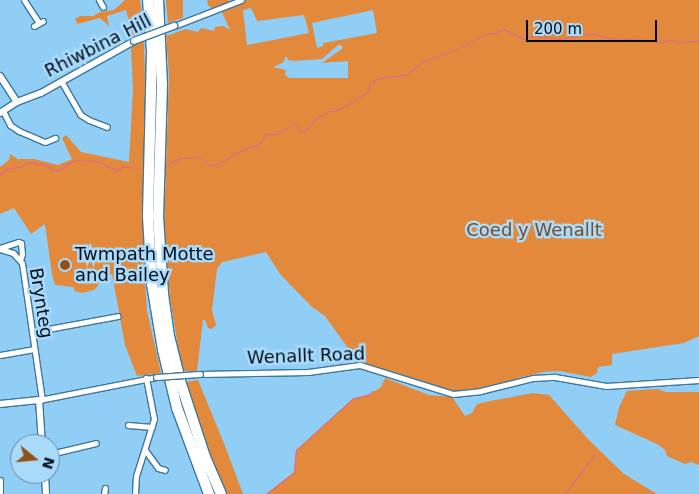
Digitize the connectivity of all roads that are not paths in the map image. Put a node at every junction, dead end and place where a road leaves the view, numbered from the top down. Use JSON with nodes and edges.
{"nodes":[{"id":1,"x":24,"y":0,"type":"edge"},
{"id":2,"x":99,"y":0,"type":"edge"},
{"id":3,"x":148,"y":0,"type":"edge"},
{"id":4,"x":158,"y":0,"type":"edge"},
{"id":5,"x":241,"y":0,"type":"edge"},
{"id":6,"x":103,"y":8,"type":"dead end"},
{"id":7,"x":39,"y":23,"type":"dead end"},
{"id":8,"x":174,"y":26,"type":"joint"},
{"id":9,"x":0,"y":76,"type":"edge"},
{"id":10,"x":61,"y":81,"type":"junction"},
{"id":11,"x":16,"y":102,"type":"junction"},
{"id":12,"x":1,"y":112,"type":"edge"},
{"id":13,"x":107,"y":127,"type":"dead end"},
{"id":14,"x":55,"y":138,"type":"dead end"},
{"id":15,"x":0,"y":249,"type":"edge"},
{"id":16,"x":20,"y":260,"type":"junction"},
{"id":17,"x":118,"y":316,"type":"dead end"},
{"id":18,"x":32,"y":332,"type":"junction"},
{"id":19,"x":34,"y":350,"type":"junction"},
{"id":20,"x":0,"y":354,"type":"edge"},
{"id":21,"x":146,"y":378,"type":"junction"},
{"id":22,"x":699,"y":380,"type":"edge"},
{"id":23,"x":40,"y":400,"type":"junction"},
{"id":24,"x":0,"y":404,"type":"edge"},
{"id":25,"x":128,"y":425,"type":"dead end"},
{"id":26,"x":152,"y":428,"type":"junction"},
{"id":27,"x":42,"y":434,"type":"edge"},
{"id":28,"x":96,"y":443,"type":"dead end"},
{"id":29,"x":145,"y":450,"type":"junction"},
{"id":30,"x":60,"y":452,"type":"edge"},
{"id":31,"x":165,"y":470,"type":"dead end"},
{"id":32,"x":0,"y":480,"type":"edge"},
{"id":33,"x":105,"y":488,"type":"dead end"},
{"id":34,"x":0,"y":494,"type":"edge"},
{"id":35,"x":104,"y":494,"type":"edge"},
{"id":36,"x":134,"y":494,"type":"edge"},
{"id":37,"x":209,"y":494,"type":"edge"},
{"id":38,"x":221,"y":494,"type":"edge"}],
"edges":[{"from":1,"to":7,"type":"street"},
{"from":2,"to":6,"type":"street"},
{"from":3,"to":37,"type":"highway"},
{"from":4,"to":38,"type":"highway"},
{"from":5,"to":8,"type":"street","name":"Rhiwbina Hill"},
{"from":8,"to":10,"type":"street","name":"Rhiwbina Hill","bridge":true},
{"from":9,"to":11,"type":"street"},
{"from":10,"to":11,"type":"street","name":"Rhiwbina Hill"},
{"from":10,"to":13,"type":"street"},
{"from":11,"to":12,"type":"street","name":"Rhiwbina Hill"},
{"from":12,"to":14,"type":"street"},
{"from":15,"to":16,"type":"street","name":"Brynteg"},
{"from":15,"to":16,"type":"street","name":"Brynteg"},
{"from":16,"to":18,"type":"street","name":"Brynteg"},
{"from":17,"to":18,"type":"street"},
{"from":18,"to":19,"type":"street","name":"Brynteg"},
{"from":19,"to":20,"type":"street","name":"Brynteg"},
{"from":19,"to":23,"type":"street","name":"Brynteg"},
{"from":21,"to":22,"type":"street","name":"Wenallt Road","bridge":true},
{"from":21,"to":23,"type":"street","name":"Wenallt Road"},
{"from":21,"to":26,"type":"street"},
{"from":23,"to":24,"type":"street","name":"Wenallt Road"},
{"from":23,"to":27,"type":"street"},
{"from":25,"to":26,"type":"street"},
{"from":26,"to":29,"type":"street"},
{"from":28,"to":30,"type":"street"},
{"from":29,"to":31,"type":"street"},
{"from":29,"to":36,"type":"street"},
{"from":32,"to":34,"type":"street"},
{"from":33,"to":35,"type":"street"}]}
